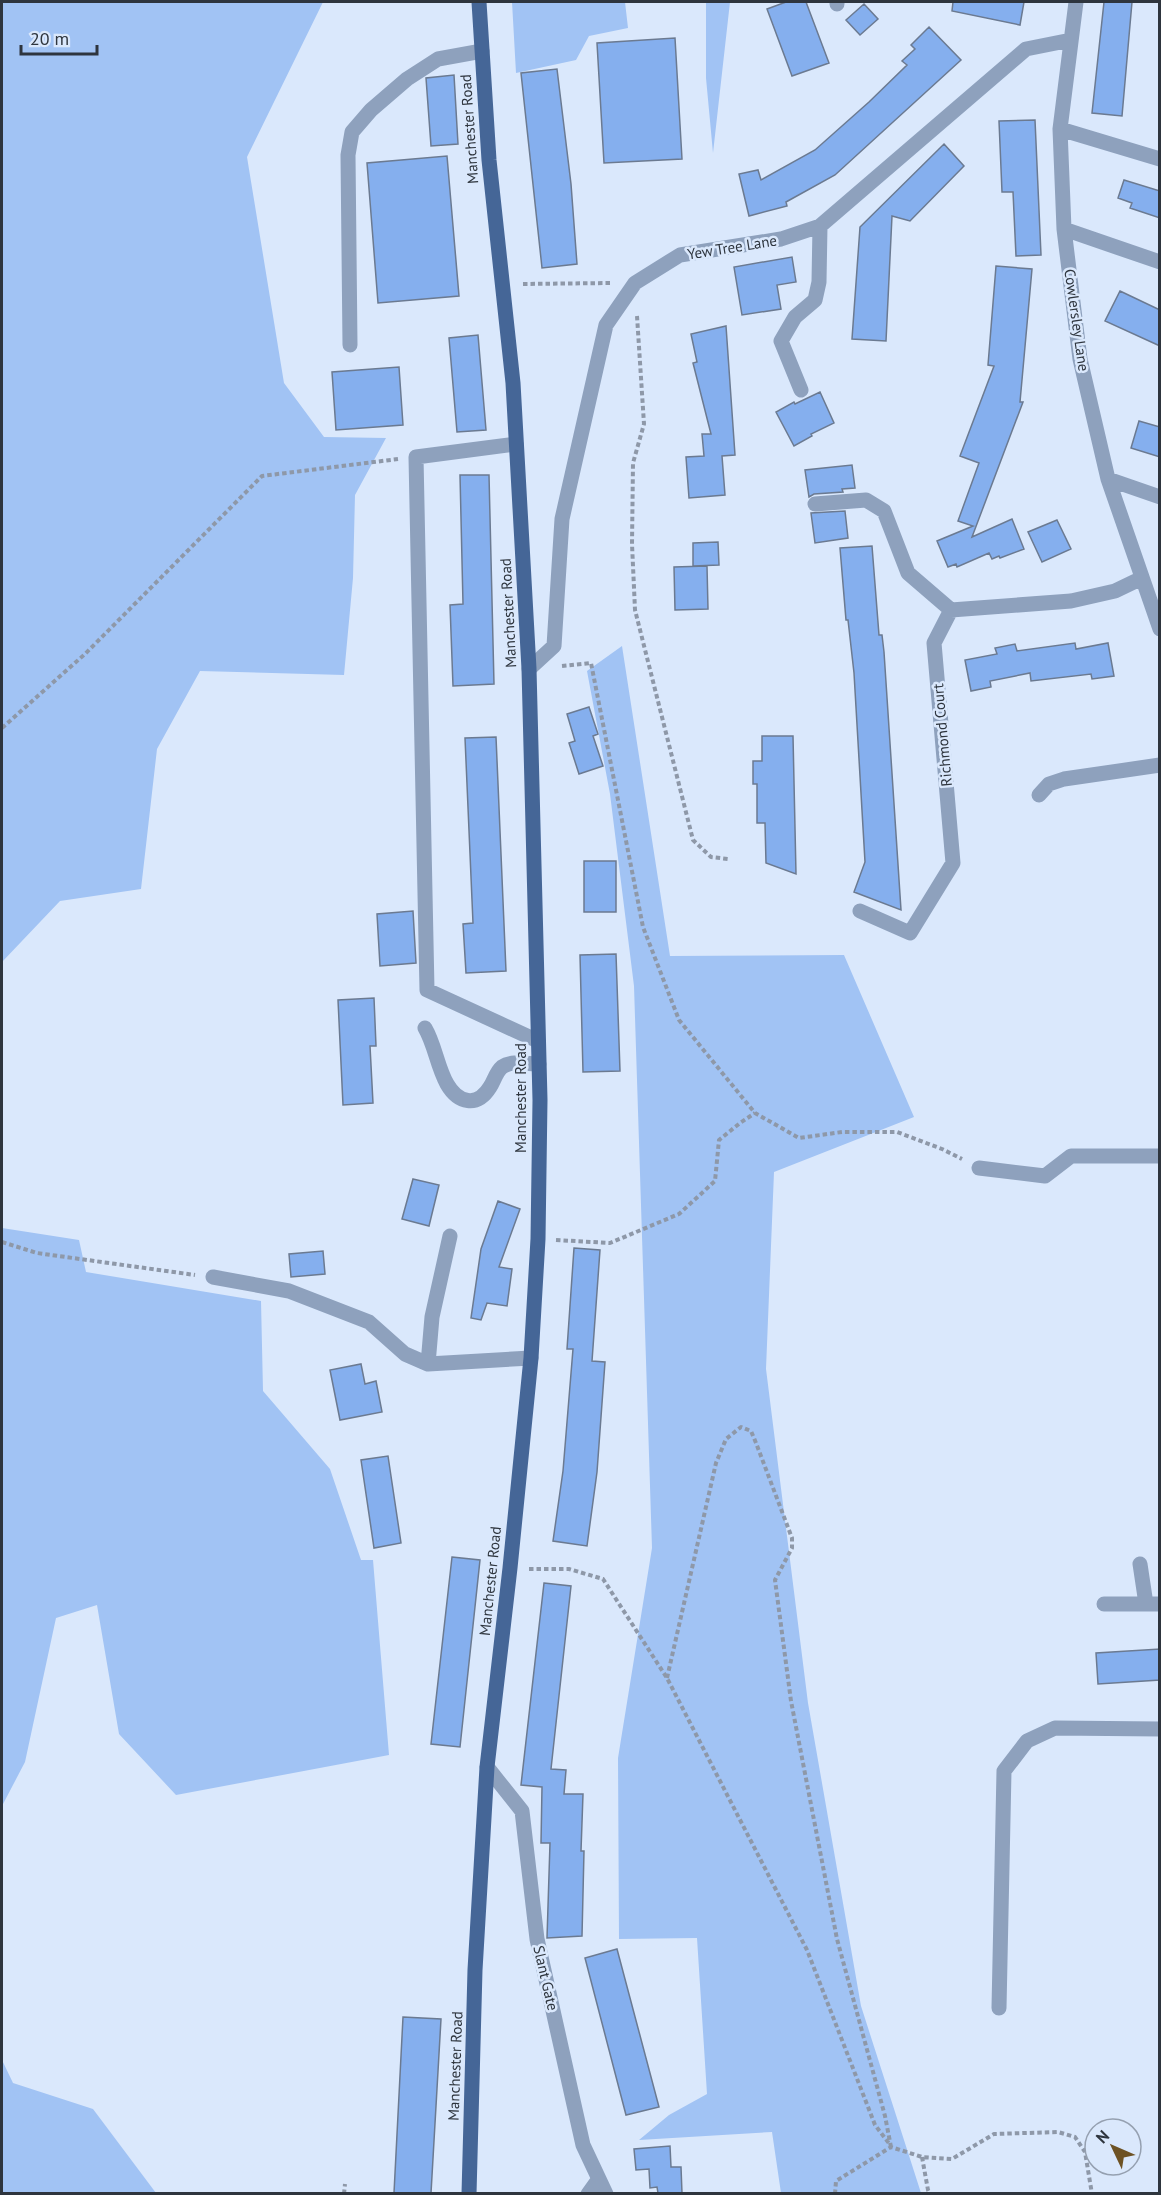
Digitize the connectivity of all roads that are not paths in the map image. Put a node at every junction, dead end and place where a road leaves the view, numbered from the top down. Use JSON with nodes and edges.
{"nodes":[{"id":1,"x":479,"y":2,"type":"edge"},
{"id":2,"x":1076,"y":2,"type":"edge"},
{"id":3,"x":1071,"y":40,"type":"junction"},
{"id":4,"x":482,"y":51,"type":"junction"},
{"id":5,"x":1060,"y":129,"type":"junction"},
{"id":6,"x":1160,"y":159,"type":"edge"},
{"id":7,"x":820,"y":226,"type":"junction"},
{"id":8,"x":1064,"y":229,"type":"junction"},
{"id":9,"x":1160,"y":262,"type":"edge"},
{"id":10,"x":350,"y":345,"type":"dead end"},
{"id":11,"x":801,"y":390,"type":"dead end"},
{"id":12,"x":516,"y":444,"type":"junction"},
{"id":13,"x":1108,"y":479,"type":"junction"},
{"id":14,"x":1160,"y":497,"type":"edge"},
{"id":15,"x":815,"y":504,"type":"dead end"},
{"id":16,"x":1142,"y":578,"type":"junction"},
{"id":17,"x":951,"y":610,"type":"junction"},
{"id":18,"x":1160,"y":629,"type":"edge"},
{"id":19,"x":529,"y":669,"type":"junction"},
{"id":20,"x":1160,"y":765,"type":"edge"},
{"id":21,"x":1039,"y":795,"type":"dead end"},
{"id":22,"x":860,"y":911,"type":"dead end"},
{"id":23,"x":425,"y":1028,"type":"dead end"},
{"id":24,"x":538,"y":1041,"type":"junction"},
{"id":25,"x":539,"y":1064,"type":"junction"},
{"id":26,"x":1160,"y":1156,"type":"edge"},
{"id":27,"x":979,"y":1168,"type":"road end"},
{"id":28,"x":450,"y":1236,"type":"dead end"},
{"id":29,"x":213,"y":1277,"type":"road end"},
{"id":30,"x":531,"y":1358,"type":"junction"},
{"id":31,"x":428,"y":1364,"type":"junction"},
{"id":32,"x":1140,"y":1564,"type":"dead end"},
{"id":33,"x":1104,"y":1604,"type":"dead end"},
{"id":34,"x":1153,"y":1604,"type":"edge"},
{"id":35,"x":1160,"y":1729,"type":"edge"},
{"id":36,"x":487,"y":1767,"type":"junction"},
{"id":37,"x":999,"y":2008,"type":"dead end"},
{"id":38,"x":602,"y":2187,"type":"edge"},
{"id":39,"x":469,"y":2193,"type":"edge"},
{"id":40,"x":588,"y":2193,"type":"edge"}],
"edges":[{"from":1,"to":4,"type":"main road","name":"Manchester Road"},
{"from":2,"to":3,"type":"street","name":"Cowlersley Lane"},
{"from":3,"to":5,"type":"street","name":"Cowlersley Lane"},
{"from":3,"to":7,"type":"street","name":"Yew Tree Lane"},
{"from":4,"to":10,"type":"street"},
{"from":4,"to":12,"type":"main road","name":"Manchester Road"},
{"from":5,"to":6,"type":"street"},
{"from":5,"to":8,"type":"street","name":"Cowlersley Lane"},
{"from":7,"to":11,"type":"street"},
{"from":7,"to":19,"type":"street","name":"Yew Tree Lane"},
{"from":8,"to":9,"type":"street"},
{"from":8,"to":13,"type":"street","name":"Cowlersley Lane"},
{"from":12,"to":19,"type":"main road","name":"Manchester Road"},
{"from":12,"to":24,"type":"street"},
{"from":13,"to":14,"type":"street"},
{"from":13,"to":16,"type":"street","name":"Cowlersley Lane"},
{"from":15,"to":17,"type":"street"},
{"from":16,"to":17,"type":"street"},
{"from":16,"to":18,"type":"street","name":"Cowlersley Lane"},
{"from":17,"to":22,"type":"street","name":"Richmond Court"},
{"from":19,"to":24,"type":"main road","name":"Manchester Road"},
{"from":20,"to":21,"type":"street"},
{"from":23,"to":25,"type":"street"},
{"from":24,"to":25,"type":"main road","name":"Manchester Road"},
{"from":25,"to":30,"type":"main road","name":"Manchester Road"},
{"from":26,"to":27,"type":"street"},
{"from":28,"to":31,"type":"street"},
{"from":29,"to":31,"type":"street"},
{"from":30,"to":31,"type":"street"},
{"from":30,"to":36,"type":"main road","name":"Manchester Road"},
{"from":32,"to":34,"type":"street"},
{"from":33,"to":34,"type":"street"},
{"from":35,"to":37,"type":"street"},
{"from":36,"to":38,"type":"street","name":"Slant Gate"},
{"from":36,"to":39,"type":"main road","name":"Manchester Road"},
{"from":38,"to":40,"type":"street"}]}
